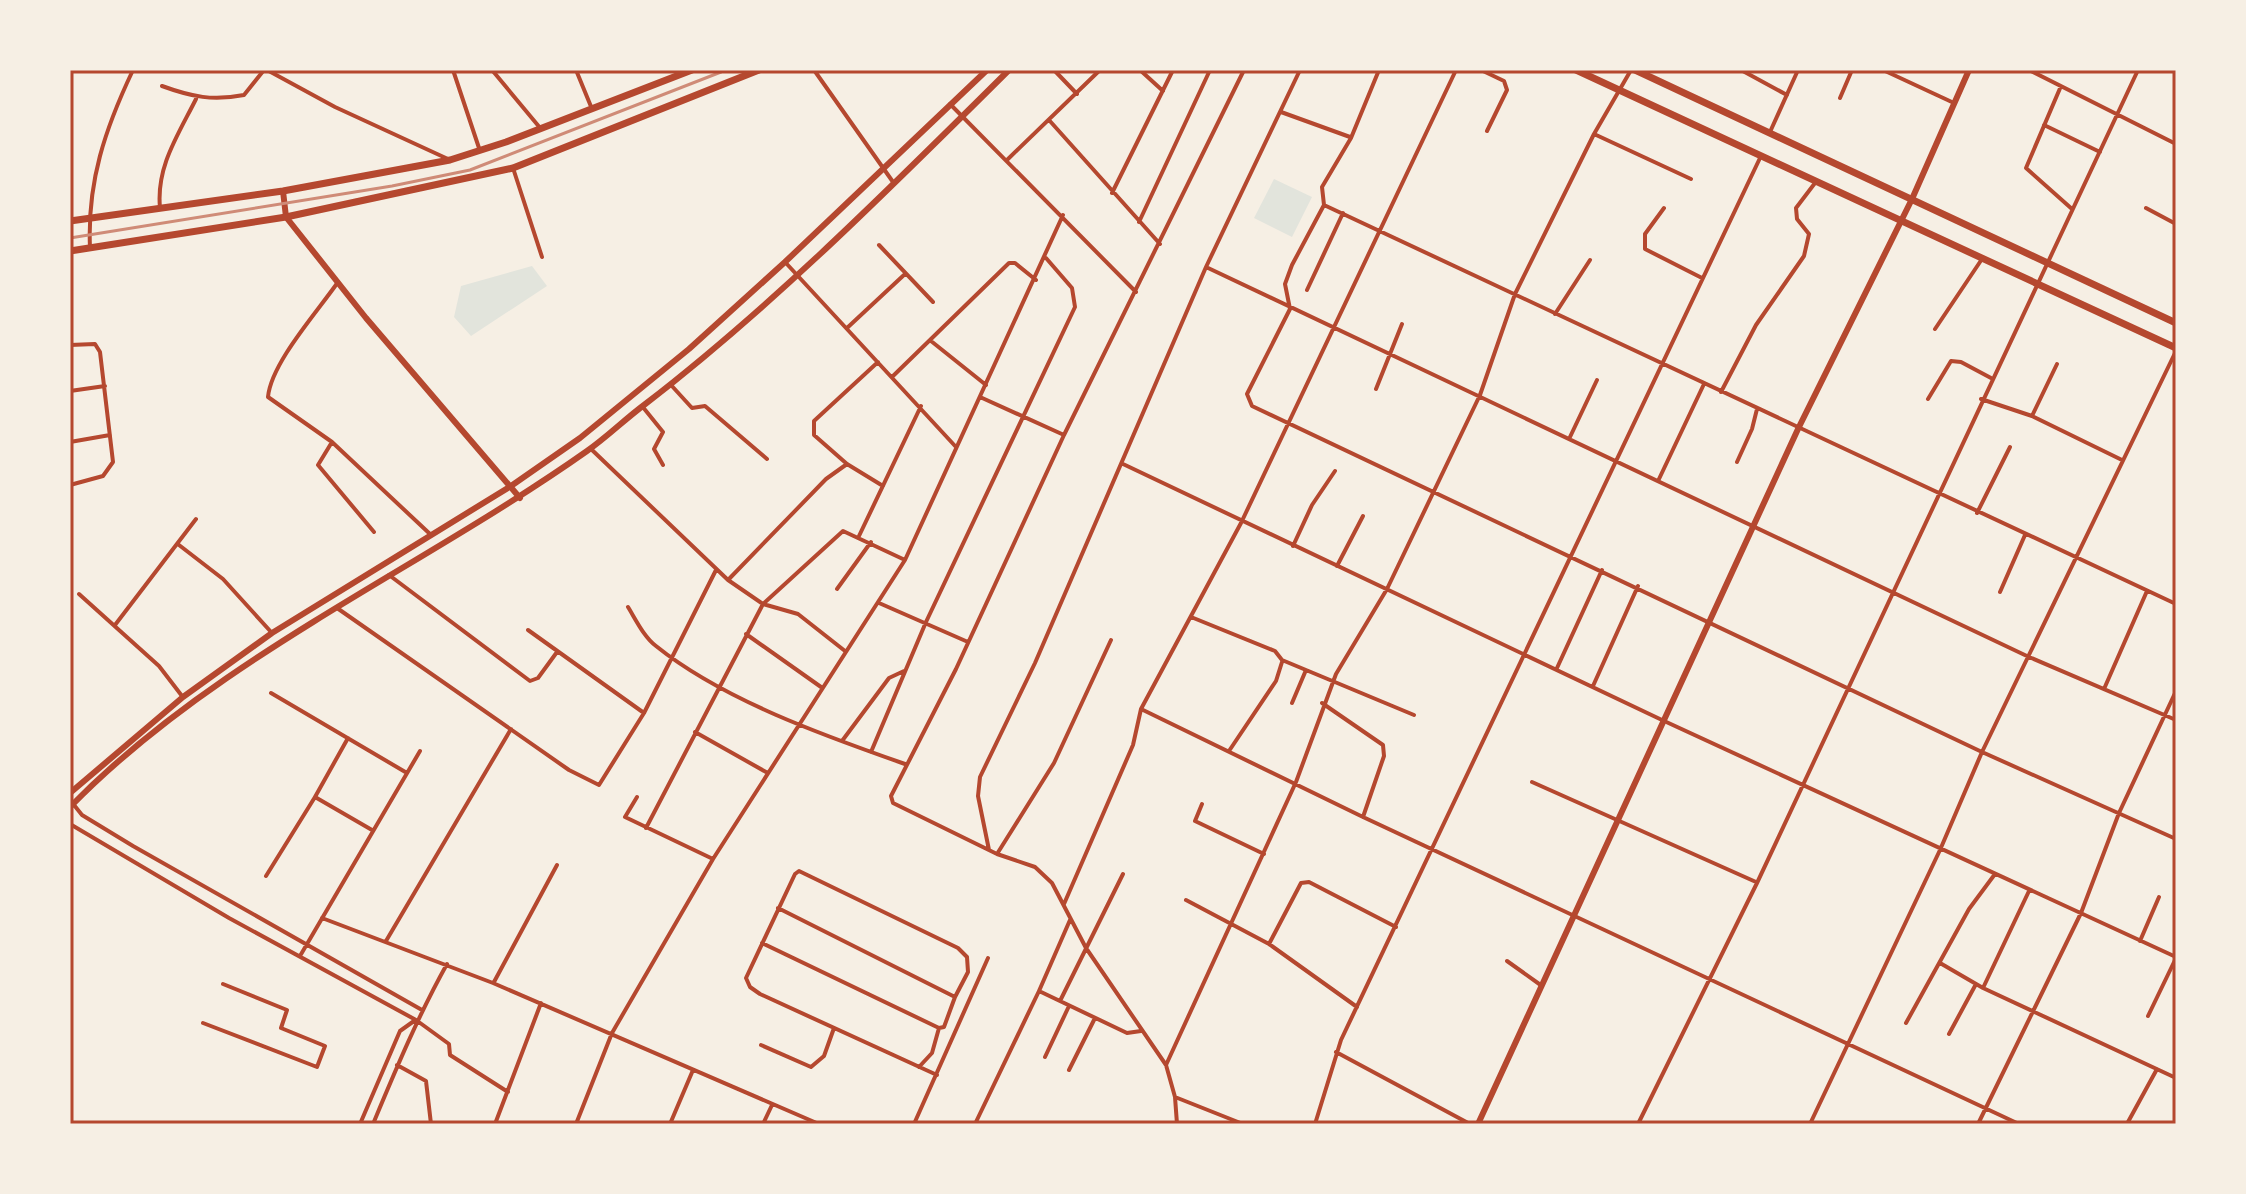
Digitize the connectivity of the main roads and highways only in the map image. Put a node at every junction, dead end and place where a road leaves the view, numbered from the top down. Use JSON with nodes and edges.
{"nodes":[{"id":1,"x":692,"y":70,"type":"edge"},
{"id":2,"x":759,"y":70,"type":"edge"},
{"id":3,"x":1576,"y":70,"type":"edge"},
{"id":4,"x":1633,"y":70,"type":"edge"},
{"id":5,"x":682,"y":72,"type":"edge"},
{"id":6,"x":70,"y":221,"type":"edge"},
{"id":7,"x":70,"y":251,"type":"edge"},
{"id":8,"x":2176,"y":323,"type":"edge"},
{"id":9,"x":2176,"y":349,"type":"edge"}],
"edges":[{"from":1,"to":5,"type":"main road"},
{"from":2,"to":7,"type":"main road"},
{"from":3,"to":9,"type":"main road"},
{"from":4,"to":8,"type":"main road"},
{"from":5,"to":6,"type":"main road"}]}
